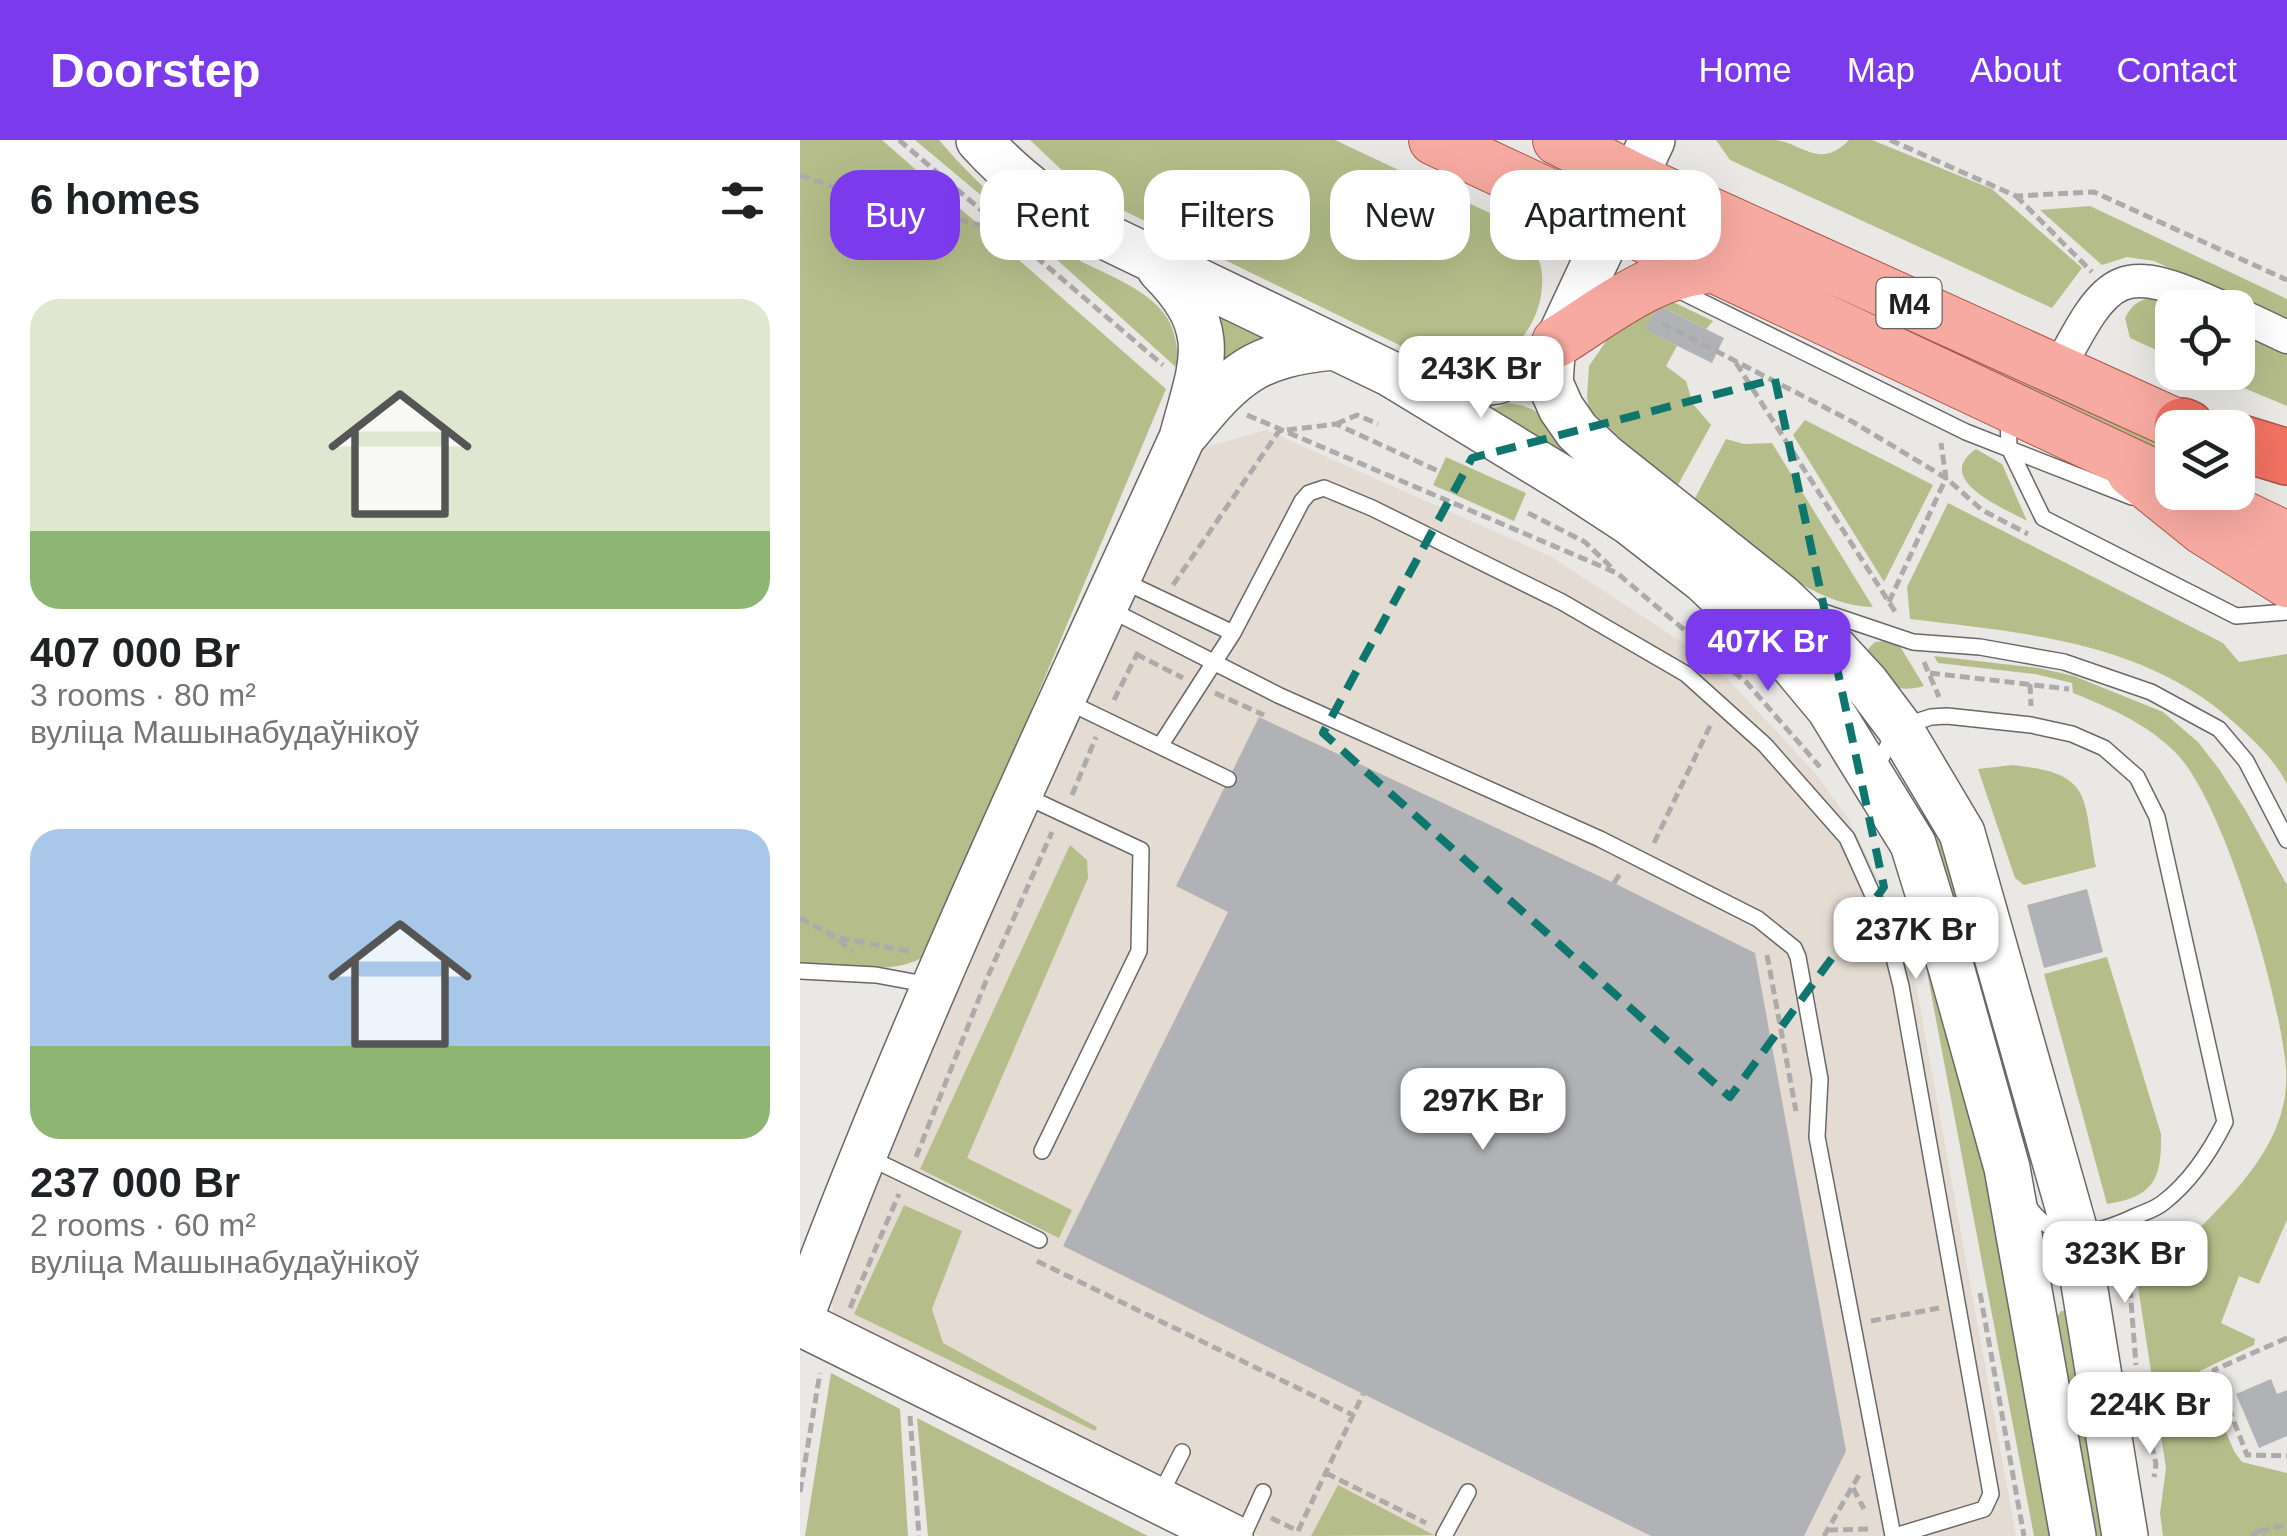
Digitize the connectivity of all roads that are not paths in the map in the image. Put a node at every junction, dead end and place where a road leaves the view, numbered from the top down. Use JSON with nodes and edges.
{"nodes":[{"id":1,"x":979,"y":140,"type":"edge"},
{"id":2,"x":1434,"y":140,"type":"edge"},
{"id":3,"x":1558,"y":140,"type":"edge"},
{"id":4,"x":1644,"y":160,"type":"edge"},
{"id":5,"x":1144,"y":253,"type":"edge"},
{"id":6,"x":1152,"y":260,"type":"edge"},
{"id":7,"x":1159,"y":260,"type":"edge"},
{"id":8,"x":1645,"y":264,"type":"junction"},
{"id":9,"x":2186,"y":290,"type":"edge"},
{"id":10,"x":2255,"y":322,"type":"edge"},
{"id":11,"x":2287,"y":336,"type":"edge"},
{"id":12,"x":1334,"y":347,"type":"junction"},
{"id":13,"x":1555,"y":348,"type":"junction"},
{"id":14,"x":2058,"y":370,"type":"junction"},
{"id":15,"x":1391,"y":374,"type":"junction"},
{"id":16,"x":2155,"y":414,"type":"edge"},
{"id":17,"x":2008,"y":426,"type":"junction"},
{"id":18,"x":1182,"y":438,"type":"junction"},
{"id":19,"x":2255,"y":447,"type":"edge"},
{"id":20,"x":2107,"y":452,"type":"junction"},
{"id":21,"x":2287,"y":457,"type":"edge"},
{"id":22,"x":2255,"y":460,"type":"edge"},
{"id":23,"x":2155,"y":474,"type":"edge"},
{"id":24,"x":2287,"y":474,"type":"edge"},
{"id":25,"x":2199,"y":511,"type":"edge"},
{"id":26,"x":2287,"y":537,"type":"edge"},
{"id":27,"x":2287,"y":582,"type":"edge"},
{"id":28,"x":1112,"y":593,"type":"junction"},
{"id":29,"x":1781,"y":596,"type":"junction"},
{"id":30,"x":2287,"y":612,"type":"edge"},
{"id":31,"x":1233,"y":633,"type":"junction"},
{"id":32,"x":1214,"y":663,"type":"junction"},
{"id":33,"x":1063,"y":699,"type":"junction"},
{"id":34,"x":1899,"y":727,"type":"junction"},
{"id":35,"x":1160,"y":746,"type":"junction"},
{"id":36,"x":1873,"y":774,"type":"junction"},
{"id":37,"x":1228,"y":779,"type":"dead end"},
{"id":38,"x":1020,"y":794,"type":"junction"},
{"id":39,"x":2287,"y":840,"type":"edge"},
{"id":40,"x":924,"y":969,"type":"junction"},
{"id":41,"x":800,"y":971,"type":"edge"},
{"id":42,"x":1042,"y":1151,"type":"dead end"},
{"id":43,"x":862,"y":1154,"type":"junction"},
{"id":44,"x":2007,"y":1168,"type":"junction"},
{"id":45,"x":2076,"y":1235,"type":"junction"},
{"id":46,"x":1039,"y":1240,"type":"dead end"},
{"id":47,"x":807,"y":1334,"type":"edge"},
{"id":48,"x":1182,"y":1452,"type":"dead end"},
{"id":49,"x":1264,"y":1492,"type":"dead end"},
{"id":50,"x":1468,"y":1492,"type":"dead end"},
{"id":51,"x":1158,"y":1498,"type":"junction"},
{"id":52,"x":1445,"y":1535,"type":"edge"},
{"id":53,"x":1230,"y":1536,"type":"edge"},
{"id":54,"x":1243,"y":1536,"type":"edge"},
{"id":55,"x":1894,"y":1536,"type":"edge"},
{"id":56,"x":2072,"y":1536,"type":"edge"},
{"id":57,"x":2125,"y":1536,"type":"edge"}],
"edges":[{"from":1,"to":5,"type":"main road"},
{"from":2,"to":8,"type":"main road","number":"М4"},
{"from":3,"to":4,"type":"main road","number":"М4"},
{"from":4,"to":8,"type":"main road"},
{"from":4,"to":14,"type":"main road","number":"М4"},
{"from":6,"to":18,"type":"main road"},
{"from":7,"to":12,"type":"main road"},
{"from":8,"to":13,"type":"main road"},
{"from":8,"to":13,"type":"main road"},
{"from":8,"to":17,"type":"main road","number":"М4"},
{"from":8,"to":17,"type":"lane"},
{"from":9,"to":14,"type":"street"},
{"from":10,"to":11,"type":"street"},
{"from":12,"to":15,"type":"main road"},
{"from":12,"to":18,"type":"main road"},
{"from":13,"to":15,"type":"main road"},
{"from":13,"to":29,"type":"main road"},
{"from":14,"to":16,"type":"main road","number":"М4"},
{"from":15,"to":36,"type":"main road"},
{"from":17,"to":20,"type":"main road","number":"М4"},
{"from":17,"to":25,"type":"lane"},
{"from":17,"to":30,"type":"lane"},
{"from":18,"to":28,"type":"main road"},
{"from":19,"to":21,"type":"highway"},
{"from":20,"to":23,"type":"main road","number":"М4"},
{"from":20,"to":25,"type":"main road"},
{"from":22,"to":24,"type":"main road"},
{"from":25,"to":26,"type":"main road"},
{"from":25,"to":27,"type":"main road"},
{"from":28,"to":31,"type":"lane"},
{"from":28,"to":32,"type":"lane"},
{"from":28,"to":33,"type":"main road"},
{"from":29,"to":34,"type":"main road"},
{"from":29,"to":39,"type":"lane"},
{"from":31,"to":32,"type":"lane"},
{"from":31,"to":55,"type":"lane"},
{"from":32,"to":35,"type":"lane"},
{"from":32,"to":55,"type":"lane"},
{"from":33,"to":35,"type":"lane"},
{"from":33,"to":38,"type":"main road"},
{"from":34,"to":36,"type":"lane"},
{"from":34,"to":45,"type":"main road"},
{"from":34,"to":45,"type":"lane"},
{"from":35,"to":37,"type":"lane"},
{"from":36,"to":44,"type":"main road"},
{"from":38,"to":40,"type":"main road"},
{"from":38,"to":42,"type":"lane"},
{"from":40,"to":41,"type":"lane"},
{"from":40,"to":43,"type":"main road"},
{"from":43,"to":46,"type":"lane"},
{"from":43,"to":47,"type":"main road"},
{"from":44,"to":45,"type":"lane"},
{"from":44,"to":56,"type":"main road"},
{"from":45,"to":57,"type":"main road"},
{"from":47,"to":51,"type":"main road"},
{"from":48,"to":51,"type":"lane"},
{"from":49,"to":54,"type":"lane"},
{"from":50,"to":52,"type":"lane"},
{"from":51,"to":53,"type":"main road"}]}
